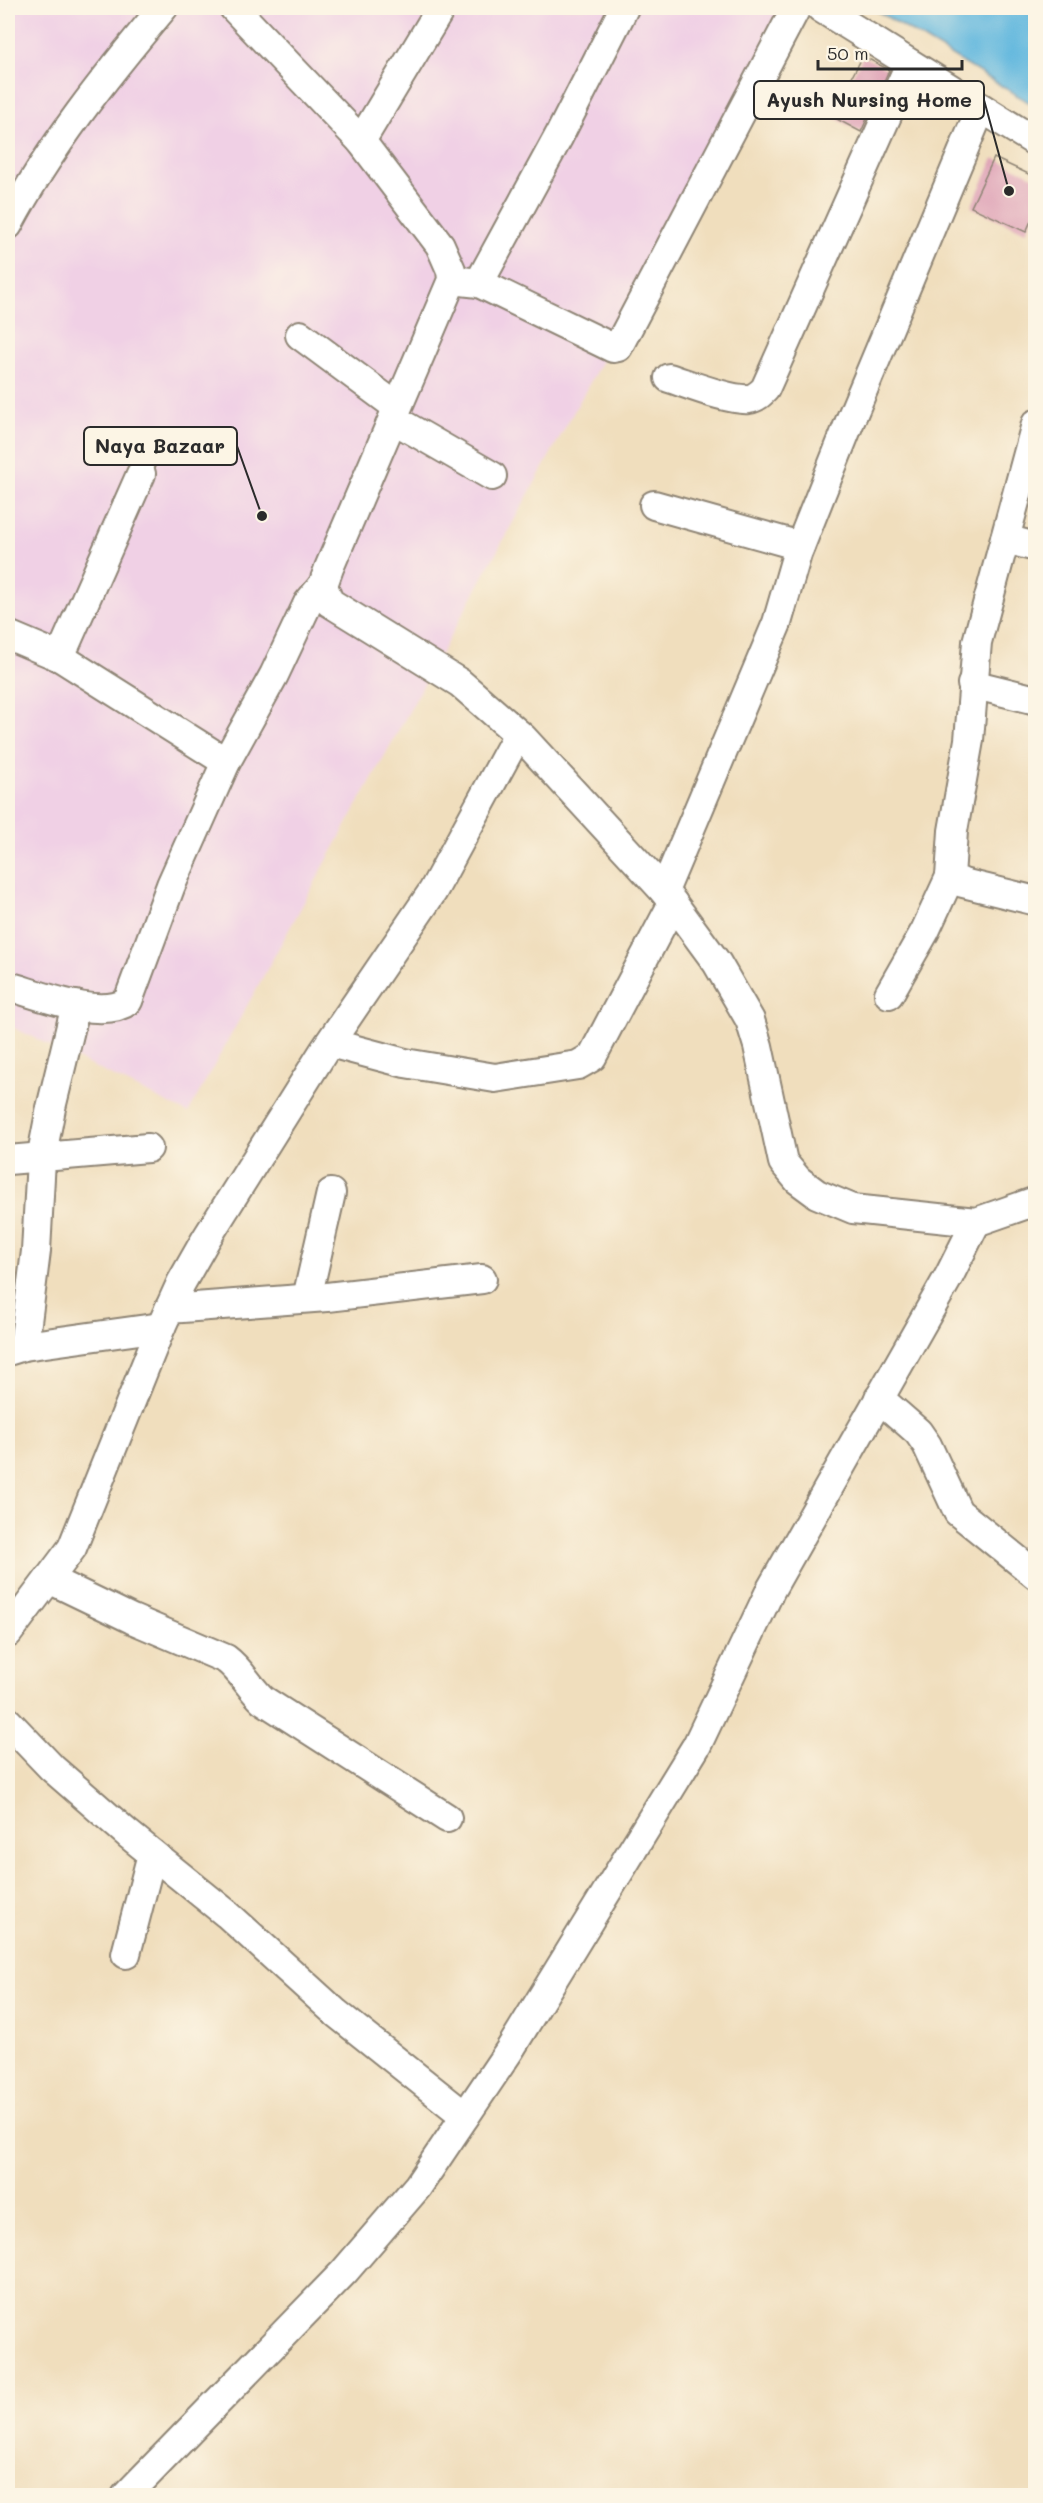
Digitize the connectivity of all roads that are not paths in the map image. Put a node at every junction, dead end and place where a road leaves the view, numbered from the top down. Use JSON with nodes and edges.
{"nodes":[{"id":1,"x":163,"y":8,"type":"edge"},
{"id":2,"x":234,"y":8,"type":"edge"},
{"id":3,"x":441,"y":8,"type":"edge"},
{"id":4,"x":624,"y":8,"type":"edge"},
{"id":5,"x":796,"y":8,"type":"edge"},
{"id":6,"x":821,"y":8,"type":"edge"},
{"id":7,"x":910,"y":64,"type":"junction"},
{"id":8,"x":981,"y":108,"type":"junction"},
{"id":9,"x":361,"y":141,"type":"junction"},
{"id":10,"x":1035,"y":142,"type":"edge"},
{"id":11,"x":8,"y":225,"type":"edge"},
{"id":12,"x":465,"y":281,"type":"junction"},
{"id":13,"x":300,"y":335,"type":"dead end"},
{"id":14,"x":669,"y":378,"type":"dead end"},
{"id":15,"x":395,"y":413,"type":"junction"},
{"id":16,"x":1035,"y":429,"type":"edge"},
{"id":17,"x":141,"y":474,"type":"dead end"},
{"id":18,"x":492,"y":476,"type":"dead end"},
{"id":19,"x":654,"y":505,"type":"dead end"},
{"id":20,"x":1005,"y":539,"type":"junction"},
{"id":21,"x":800,"y":546,"type":"junction"},
{"id":22,"x":1035,"y":547,"type":"edge"},
{"id":23,"x":323,"y":585,"type":"junction"},
{"id":24,"x":8,"y":635,"type":"edge"},
{"id":25,"x":60,"y":657,"type":"junction"},
{"id":26,"x":972,"y":684,"type":"junction"},
{"id":27,"x":1035,"y":700,"type":"edge"},
{"id":28,"x":518,"y":734,"type":"junction"},
{"id":29,"x":226,"y":762,"type":"junction"},
{"id":30,"x":950,"y":877,"type":"junction"},
{"id":31,"x":668,"y":897,"type":"junction"},
{"id":32,"x":1035,"y":902,"type":"edge"},
{"id":33,"x":8,"y":986,"type":"edge"},
{"id":34,"x":889,"y":994,"type":"dead end"},
{"id":35,"x":76,"y":1005,"type":"junction"},
{"id":36,"x":330,"y":1043,"type":"junction"},
{"id":37,"x":148,"y":1148,"type":"dead end"},
{"id":38,"x":41,"y":1159,"type":"junction"},
{"id":39,"x":8,"y":1160,"type":"edge"},
{"id":40,"x":331,"y":1193,"type":"dead end"},
{"id":41,"x":1035,"y":1201,"type":"edge"},
{"id":42,"x":976,"y":1222,"type":"junction"},
{"id":43,"x":482,"y":1279,"type":"dead end"},
{"id":44,"x":307,"y":1298,"type":"junction"},
{"id":45,"x":165,"y":1318,"type":"junction"},
{"id":46,"x":16,"y":1348,"type":"edge"},
{"id":47,"x":879,"y":1398,"type":"junction"},
{"id":48,"x":1035,"y":1575,"type":"edge"},
{"id":49,"x":49,"y":1579,"type":"junction"},
{"id":50,"x":8,"y":1633,"type":"edge"},
{"id":51,"x":8,"y":1722,"type":"edge"},
{"id":52,"x":447,"y":1818,"type":"dead end"},
{"id":53,"x":152,"y":1854,"type":"junction"},
{"id":54,"x":126,"y":1954,"type":"dead end"},
{"id":55,"x":465,"y":2116,"type":"junction"},
{"id":56,"x":126,"y":2496,"type":"edge"}],
"edges":[{"from":1,"to":11,"type":"street"},
{"from":2,"to":9,"type":"street"},
{"from":3,"to":9,"type":"street"},
{"from":4,"to":12,"type":"street"},
{"from":5,"to":12,"type":"street"},
{"from":6,"to":7,"type":"street"},
{"from":7,"to":8,"type":"street"},
{"from":7,"to":14,"type":"street"},
{"from":8,"to":10,"type":"street"},
{"from":8,"to":21,"type":"street"},
{"from":9,"to":12,"type":"street"},
{"from":12,"to":15,"type":"street"},
{"from":13,"to":15,"type":"street"},
{"from":15,"to":18,"type":"street"},
{"from":15,"to":23,"type":"street"},
{"from":16,"to":20,"type":"street"},
{"from":17,"to":25,"type":"street"},
{"from":19,"to":21,"type":"street"},
{"from":20,"to":22,"type":"street"},
{"from":20,"to":26,"type":"street"},
{"from":21,"to":31,"type":"street"},
{"from":23,"to":28,"type":"street"},
{"from":23,"to":29,"type":"street"},
{"from":24,"to":25,"type":"street"},
{"from":25,"to":29,"type":"street"},
{"from":26,"to":27,"type":"street"},
{"from":26,"to":30,"type":"street"},
{"from":28,"to":31,"type":"street"},
{"from":28,"to":36,"type":"street"},
{"from":29,"to":35,"type":"street"},
{"from":30,"to":32,"type":"street"},
{"from":30,"to":34,"type":"street"},
{"from":31,"to":36,"type":"street"},
{"from":31,"to":42,"type":"street"},
{"from":33,"to":35,"type":"street"},
{"from":35,"to":38,"type":"street"},
{"from":36,"to":45,"type":"street"},
{"from":37,"to":38,"type":"street"},
{"from":38,"to":39,"type":"street"},
{"from":38,"to":46,"type":"street"},
{"from":40,"to":44,"type":"street"},
{"from":41,"to":42,"type":"street"},
{"from":42,"to":47,"type":"street"},
{"from":43,"to":44,"type":"street"},
{"from":44,"to":45,"type":"street"},
{"from":45,"to":46,"type":"street"},
{"from":45,"to":49,"type":"street"},
{"from":47,"to":48,"type":"street"},
{"from":47,"to":55,"type":"street"},
{"from":49,"to":50,"type":"street"},
{"from":49,"to":52,"type":"street"},
{"from":51,"to":53,"type":"street"},
{"from":53,"to":54,"type":"street"},
{"from":53,"to":55,"type":"street"},
{"from":55,"to":56,"type":"street"}]}
